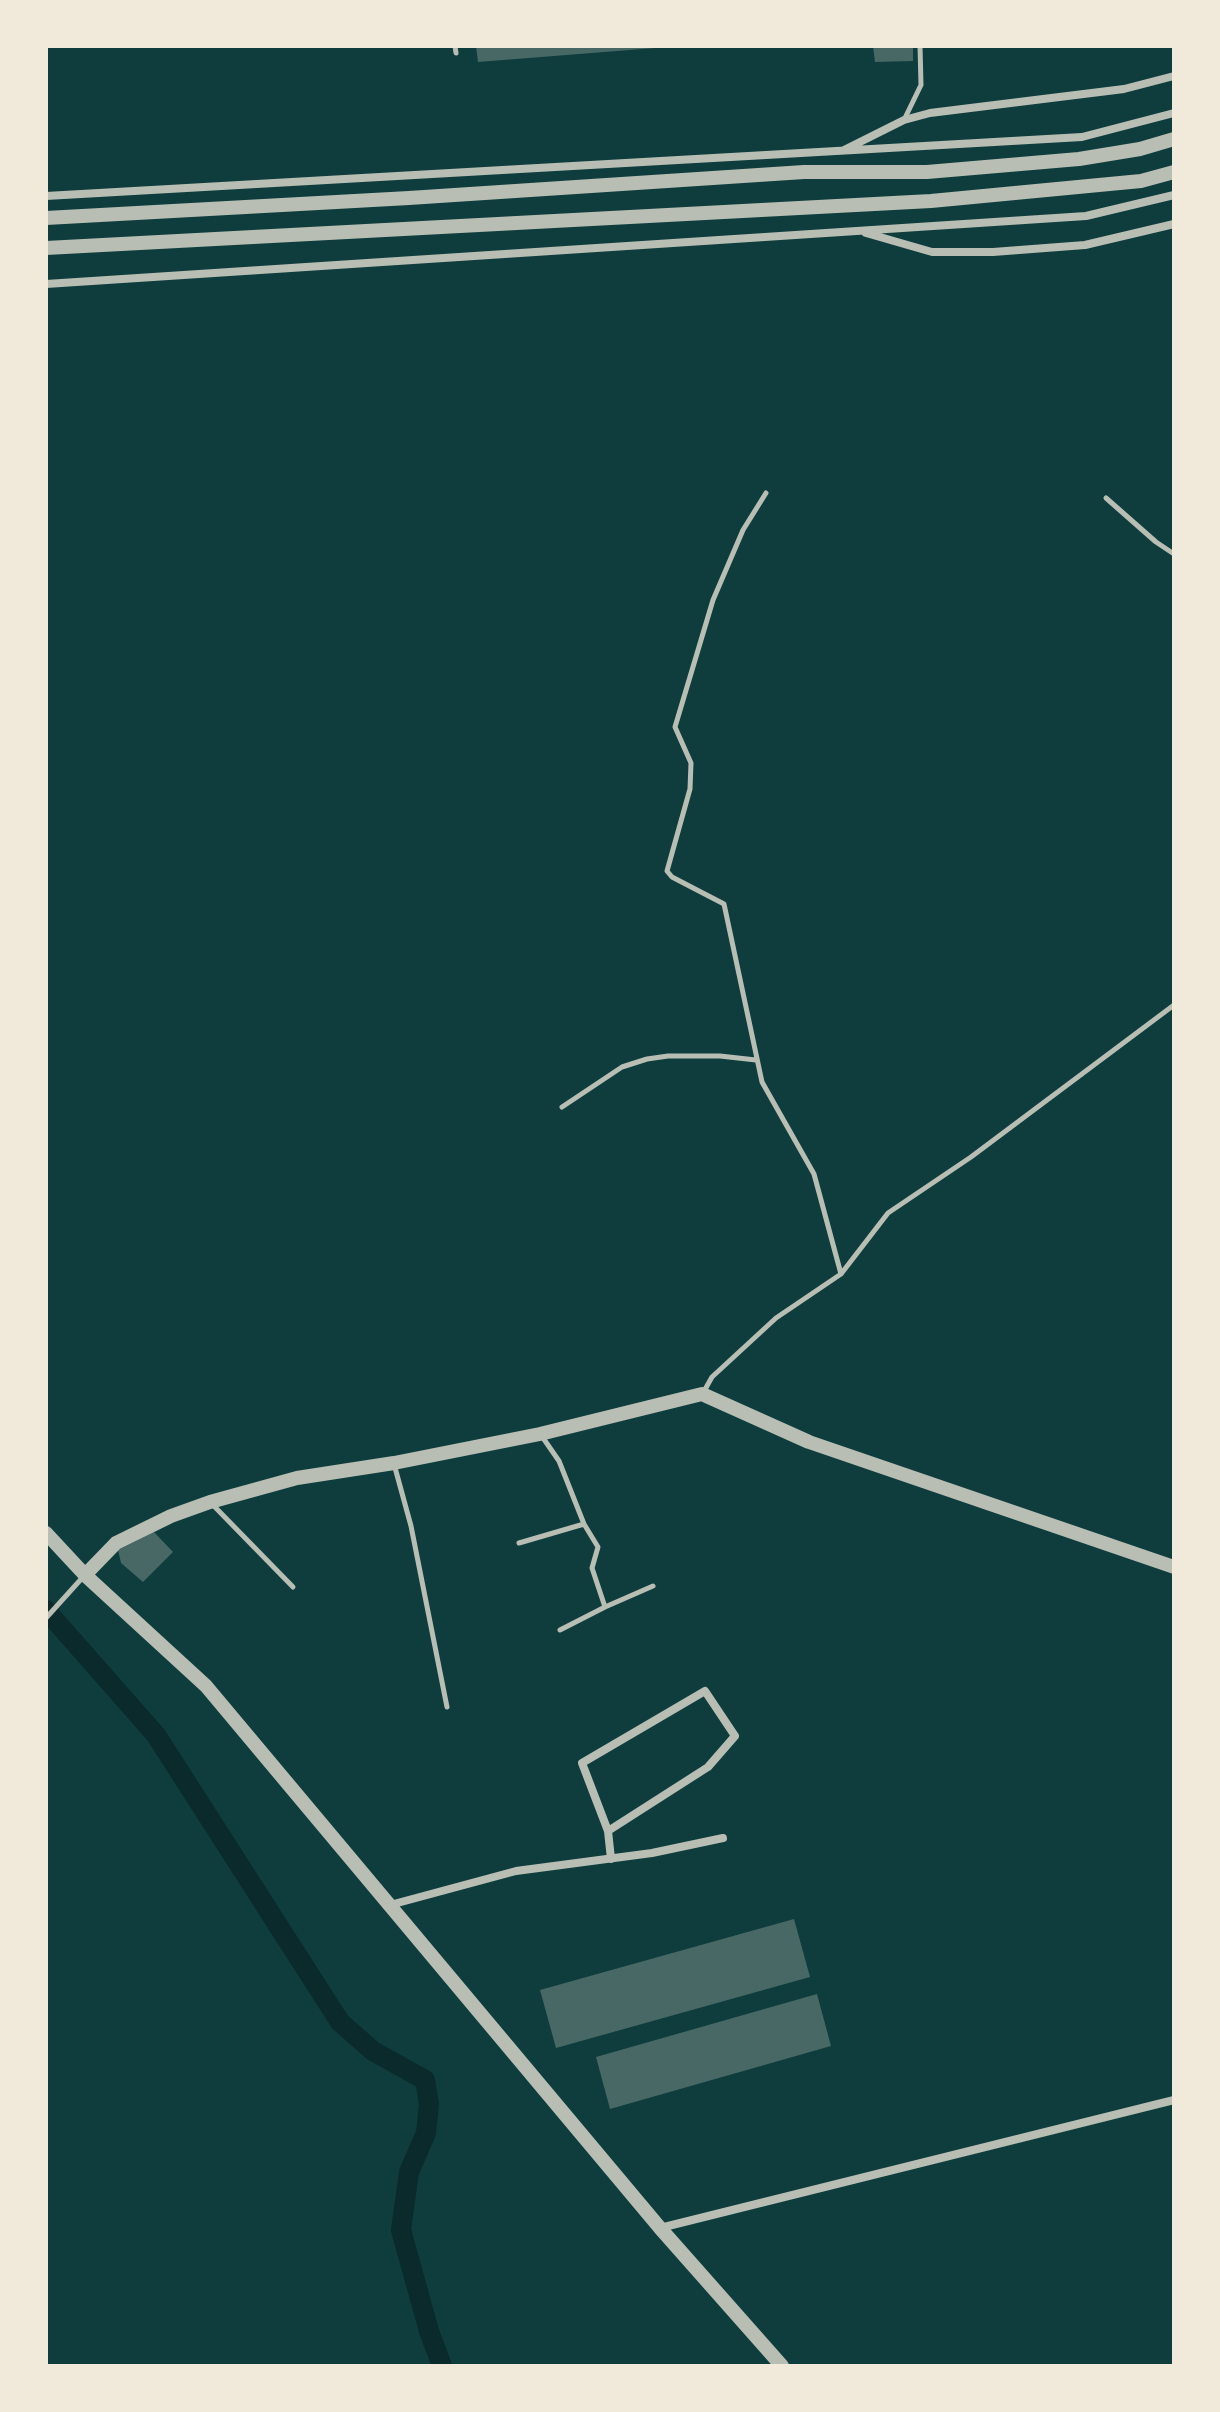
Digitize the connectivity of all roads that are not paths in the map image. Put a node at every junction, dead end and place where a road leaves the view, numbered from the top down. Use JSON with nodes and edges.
{"nodes":[{"id":1,"x":920,"y":46,"type":"edge"},
{"id":2,"x":1174,"y":76,"type":"edge"},
{"id":3,"x":1174,"y":113,"type":"edge"},
{"id":4,"x":904,"y":120,"type":"junction"},
{"id":5,"x":1174,"y":139,"type":"edge"},
{"id":6,"x":840,"y":153,"type":"junction"},
{"id":7,"x":1174,"y":172,"type":"edge"},
{"id":8,"x":1174,"y":195,"type":"edge"},
{"id":9,"x":46,"y":196,"type":"edge"},
{"id":10,"x":46,"y":218,"type":"edge"},
{"id":11,"x":1174,"y":224,"type":"edge"},
{"id":12,"x":858,"y":231,"type":"junction"},
{"id":13,"x":46,"y":248,"type":"edge"},
{"id":14,"x":46,"y":284,"type":"edge"},
{"id":15,"x":766,"y":493,"type":"dead end"},
{"id":16,"x":1106,"y":498,"type":"dead end"},
{"id":17,"x":1174,"y":554,"type":"edge"},
{"id":18,"x":1174,"y":1005,"type":"edge"},
{"id":19,"x":756,"y":1060,"type":"junction"},
{"id":20,"x":562,"y":1107,"type":"dead end"},
{"id":21,"x":841,"y":1274,"type":"junction"},
{"id":22,"x":702,"y":1394,"type":"junction"},
{"id":23,"x":540,"y":1434,"type":"junction"},
{"id":24,"x":394,"y":1463,"type":"junction"},
{"id":25,"x":210,"y":1502,"type":"junction"},
{"id":26,"x":584,"y":1524,"type":"junction"},
{"id":27,"x":46,"y":1533,"type":"edge"},
{"id":28,"x":519,"y":1543,"type":"dead end"},
{"id":29,"x":1174,"y":1567,"type":"edge"},
{"id":30,"x":85,"y":1575,"type":"junction"},
{"id":31,"x":653,"y":1586,"type":"dead end"},
{"id":32,"x":293,"y":1587,"type":"dead end"},
{"id":33,"x":605,"y":1607,"type":"junction"},
{"id":34,"x":46,"y":1618,"type":"edge"},
{"id":35,"x":560,"y":1630,"type":"dead end"},
{"id":36,"x":447,"y":1707,"type":"dead end"},
{"id":37,"x":608,"y":1831,"type":"junction"},
{"id":38,"x":723,"y":1838,"type":"dead end"},
{"id":39,"x":611,"y":1859,"type":"junction"},
{"id":40,"x":390,"y":1905,"type":"junction"},
{"id":41,"x":1174,"y":2100,"type":"edge"},
{"id":42,"x":660,"y":2228,"type":"junction"},
{"id":43,"x":782,"y":2366,"type":"edge"}],
"edges":[{"from":1,"to":4,"type":"lane"},
{"from":2,"to":4,"type":"street"},
{"from":3,"to":6,"type":"street"},
{"from":4,"to":6,"type":"street"},
{"from":5,"to":10,"type":"street"},
{"from":6,"to":9,"type":"street"},
{"from":7,"to":13,"type":"street"},
{"from":8,"to":12,"type":"street"},
{"from":11,"to":12,"type":"street"},
{"from":12,"to":14,"type":"street"},
{"from":15,"to":19,"type":"lane"},
{"from":16,"to":17,"type":"lane"},
{"from":18,"to":21,"type":"lane"},
{"from":19,"to":20,"type":"lane"},
{"from":19,"to":21,"type":"lane"},
{"from":21,"to":22,"type":"lane"},
{"from":22,"to":23,"type":"street"},
{"from":22,"to":29,"type":"street"},
{"from":23,"to":24,"type":"street"},
{"from":23,"to":26,"type":"lane"},
{"from":24,"to":25,"type":"street"},
{"from":24,"to":36,"type":"lane"},
{"from":25,"to":30,"type":"street"},
{"from":25,"to":32,"type":"lane"},
{"from":26,"to":28,"type":"lane"},
{"from":26,"to":33,"type":"lane"},
{"from":27,"to":30,"type":"street"},
{"from":30,"to":34,"type":"lane"},
{"from":30,"to":40,"type":"street"},
{"from":31,"to":33,"type":"lane"},
{"from":33,"to":35,"type":"lane"},
{"from":37,"to":37,"type":"street"},
{"from":37,"to":39,"type":"street"},
{"from":38,"to":39,"type":"street"},
{"from":39,"to":40,"type":"street"},
{"from":40,"to":42,"type":"street"},
{"from":41,"to":42,"type":"street"},
{"from":42,"to":43,"type":"street"}]}
